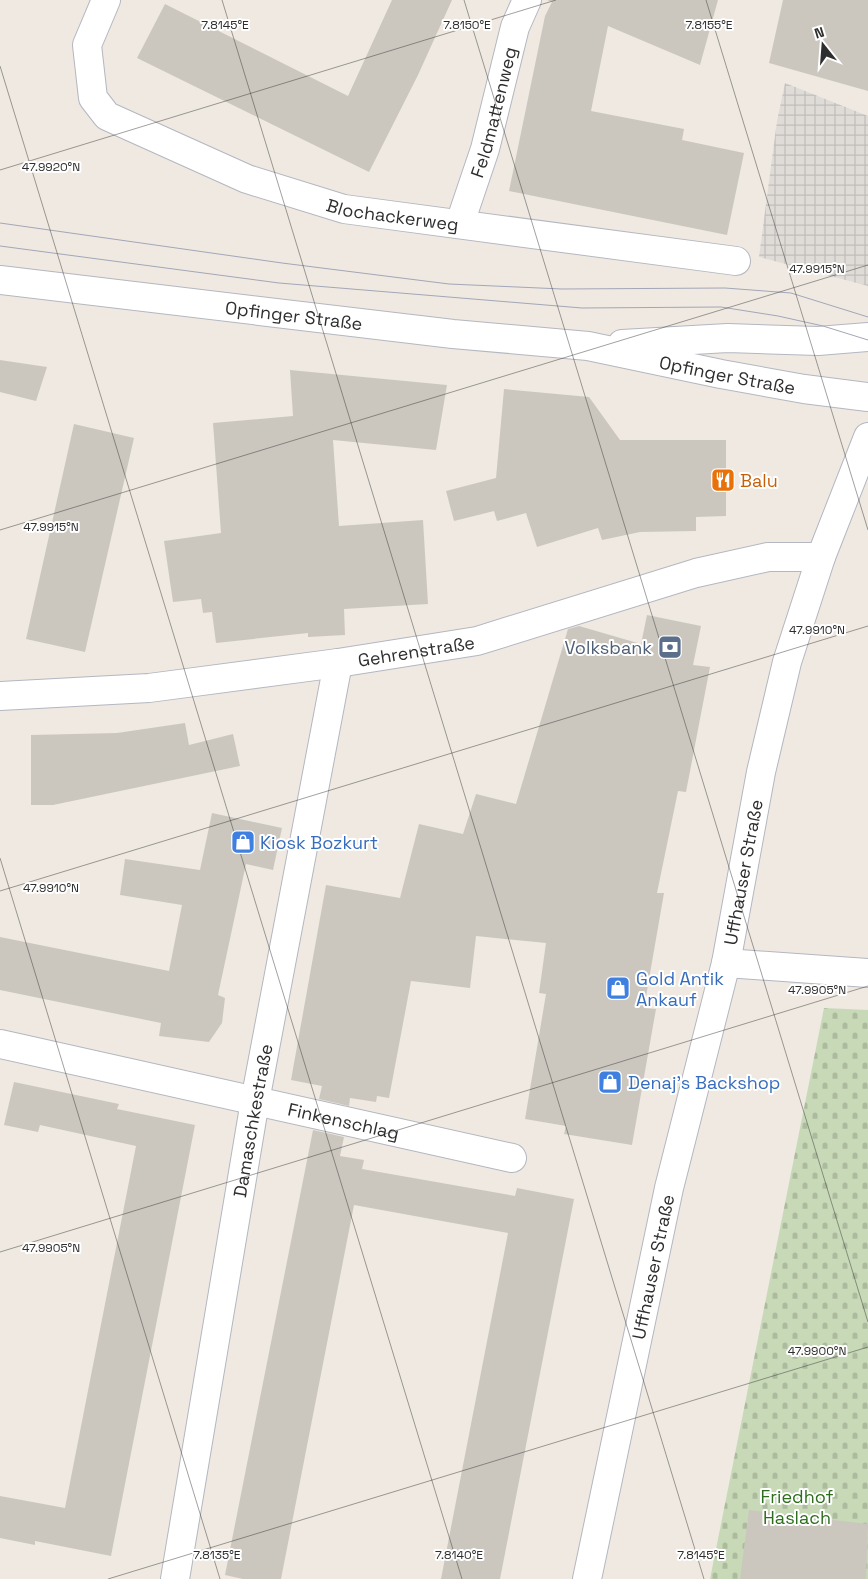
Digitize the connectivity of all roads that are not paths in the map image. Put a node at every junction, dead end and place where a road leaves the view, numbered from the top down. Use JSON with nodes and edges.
{"nodes":[{"id":1,"x":106,"y":0,"type":"edge"},
{"id":2,"x":527,"y":0,"type":"edge"},
{"id":3,"x":460,"y":223,"type":"junction"},
{"id":4,"x":736,"y":261,"type":"dead end"},
{"id":5,"x":0,"y":280,"type":"edge"},
{"id":6,"x":868,"y":337,"type":"edge"},
{"id":7,"x":588,"y":346,"type":"junction"},
{"id":8,"x":868,"y":397,"type":"edge"},
{"id":9,"x":868,"y":437,"type":"edge"},
{"id":10,"x":821,"y":557,"type":"junction"},
{"id":11,"x":338,"y":664,"type":"junction"},
{"id":12,"x":0,"y":696,"type":"edge"},
{"id":13,"x":726,"y":963,"type":"junction"},
{"id":14,"x":868,"y":973,"type":"edge"},
{"id":15,"x":0,"y":1044,"type":"edge"},
{"id":16,"x":255,"y":1101,"type":"junction"},
{"id":17,"x":512,"y":1158,"type":"dead end"},
{"id":18,"x":175,"y":1579,"type":"edge"},
{"id":19,"x":587,"y":1579,"type":"edge"}],
"edges":[{"from":1,"to":3,"type":"street","name":"Blochackerweg"},
{"from":2,"to":3,"type":"street","name":"Feldmattenweg"},
{"from":3,"to":4,"type":"street","name":"Blochackerweg"},
{"from":5,"to":7,"type":"street","name":"Opfinger Straße"},
{"from":6,"to":7,"type":"street","name":"Opfinger Straße"},
{"from":7,"to":8,"type":"street","name":"Opfinger Straße"},
{"from":9,"to":10,"type":"street","name":"Uffhauser Straße"},
{"from":10,"to":11,"type":"street","name":"Gehrenstraße"},
{"from":10,"to":13,"type":"street","name":"Uffhauser Straße"},
{"from":11,"to":12,"type":"street","name":"Gehrenstraße"},
{"from":11,"to":16,"type":"street","name":"Damaschkestraße"},
{"from":13,"to":14,"type":"street"},
{"from":13,"to":19,"type":"street","name":"Uffhauser Straße"},
{"from":15,"to":16,"type":"street","name":"Finkenschlag"},
{"from":16,"to":17,"type":"street","name":"Finkenschlag"},
{"from":16,"to":18,"type":"street","name":"Damaschkestraße"}]}
